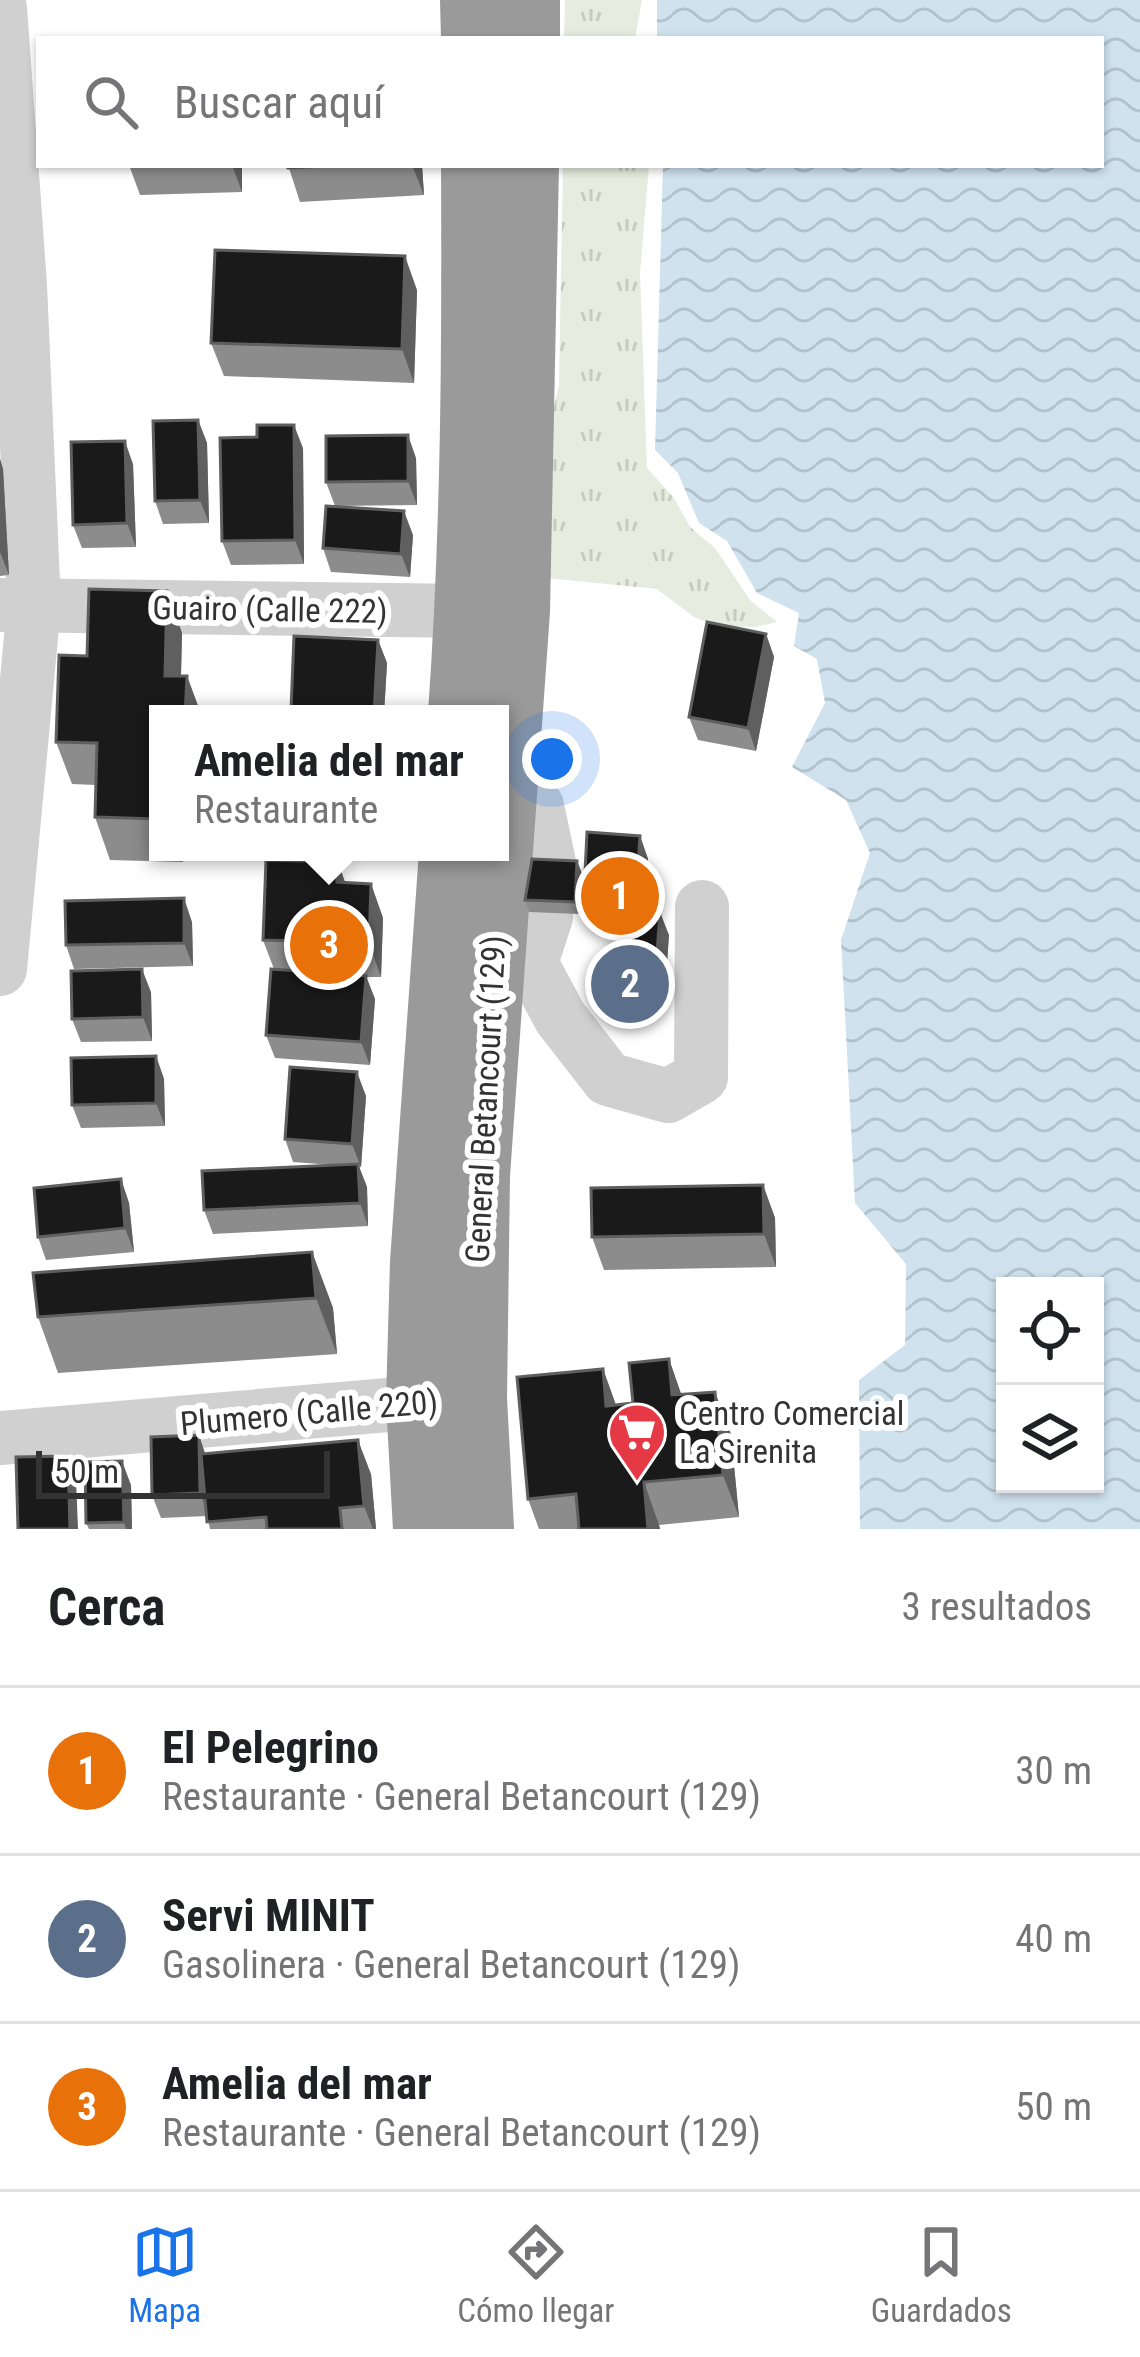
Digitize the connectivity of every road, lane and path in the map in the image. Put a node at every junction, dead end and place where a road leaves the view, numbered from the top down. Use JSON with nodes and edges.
{"nodes":[{"id":1,"x":473,"y":0,"type":"edge"},
{"id":2,"x":527,"y":0,"type":"edge"},
{"id":3,"x":0,"y":8,"type":"edge"},
{"id":4,"x":474,"y":36,"type":"edge"},
{"id":5,"x":526,"y":36,"type":"edge"},
{"id":6,"x":474,"y":168,"type":"edge"},
{"id":7,"x":526,"y":168,"type":"edge"},
{"id":8,"x":17,"y":605,"type":"edge"},
{"id":9,"x":468,"y":611,"type":"junction"},
{"id":10,"x":462,"y":705,"type":"edge"},
{"id":11,"x":509,"y":732,"type":"edge"},
{"id":12,"x":509,"y":808,"type":"edge"},
{"id":13,"x":509,"y":844,"type":"edge"},
{"id":14,"x":451,"y":861,"type":"edge"},
{"id":15,"x":549,"y":863,"type":"edge"},
{"id":16,"x":702,"y":907,"type":"dead end"},
{"id":17,"x":523,"y":946,"type":"junction"},
{"id":18,"x":0,"y":969,"type":"edge"},
{"id":19,"x":447,"y":1400,"type":"junction"},
{"id":20,"x":0,"y":1438,"type":"edge"},
{"id":21,"x":426,"y":1529,"type":"edge"},
{"id":22,"x":482,"y":1529,"type":"edge"}],
"edges":[{"from":1,"to":4,"type":"highway"},
{"from":2,"to":5,"type":"highway"},
{"from":3,"to":8,"type":"street"},
{"from":6,"to":9,"type":"highway"},
{"from":7,"to":11,"type":"highway","name":"General Betancourt (129)"},
{"from":8,"to":9,"type":"street","name":"Guairo (Calle 222)"},
{"from":8,"to":18,"type":"street"},
{"from":9,"to":10,"type":"highway"},
{"from":12,"to":15,"type":"street"},
{"from":13,"to":17,"type":"highway","name":"General Betancourt (129)"},
{"from":14,"to":19,"type":"highway","name":"General Betancourt (129)"},
{"from":16,"to":17,"type":"street"},
{"from":17,"to":19,"type":"highway","name":"General Betancourt (129)"},
{"from":19,"to":20,"type":"street","name":"Plumero (Calle 220)"},
{"from":19,"to":21,"type":"highway","name":"General Betancourt (129)"},
{"from":19,"to":22,"type":"highway","name":"General Betancourt (129)"}]}
